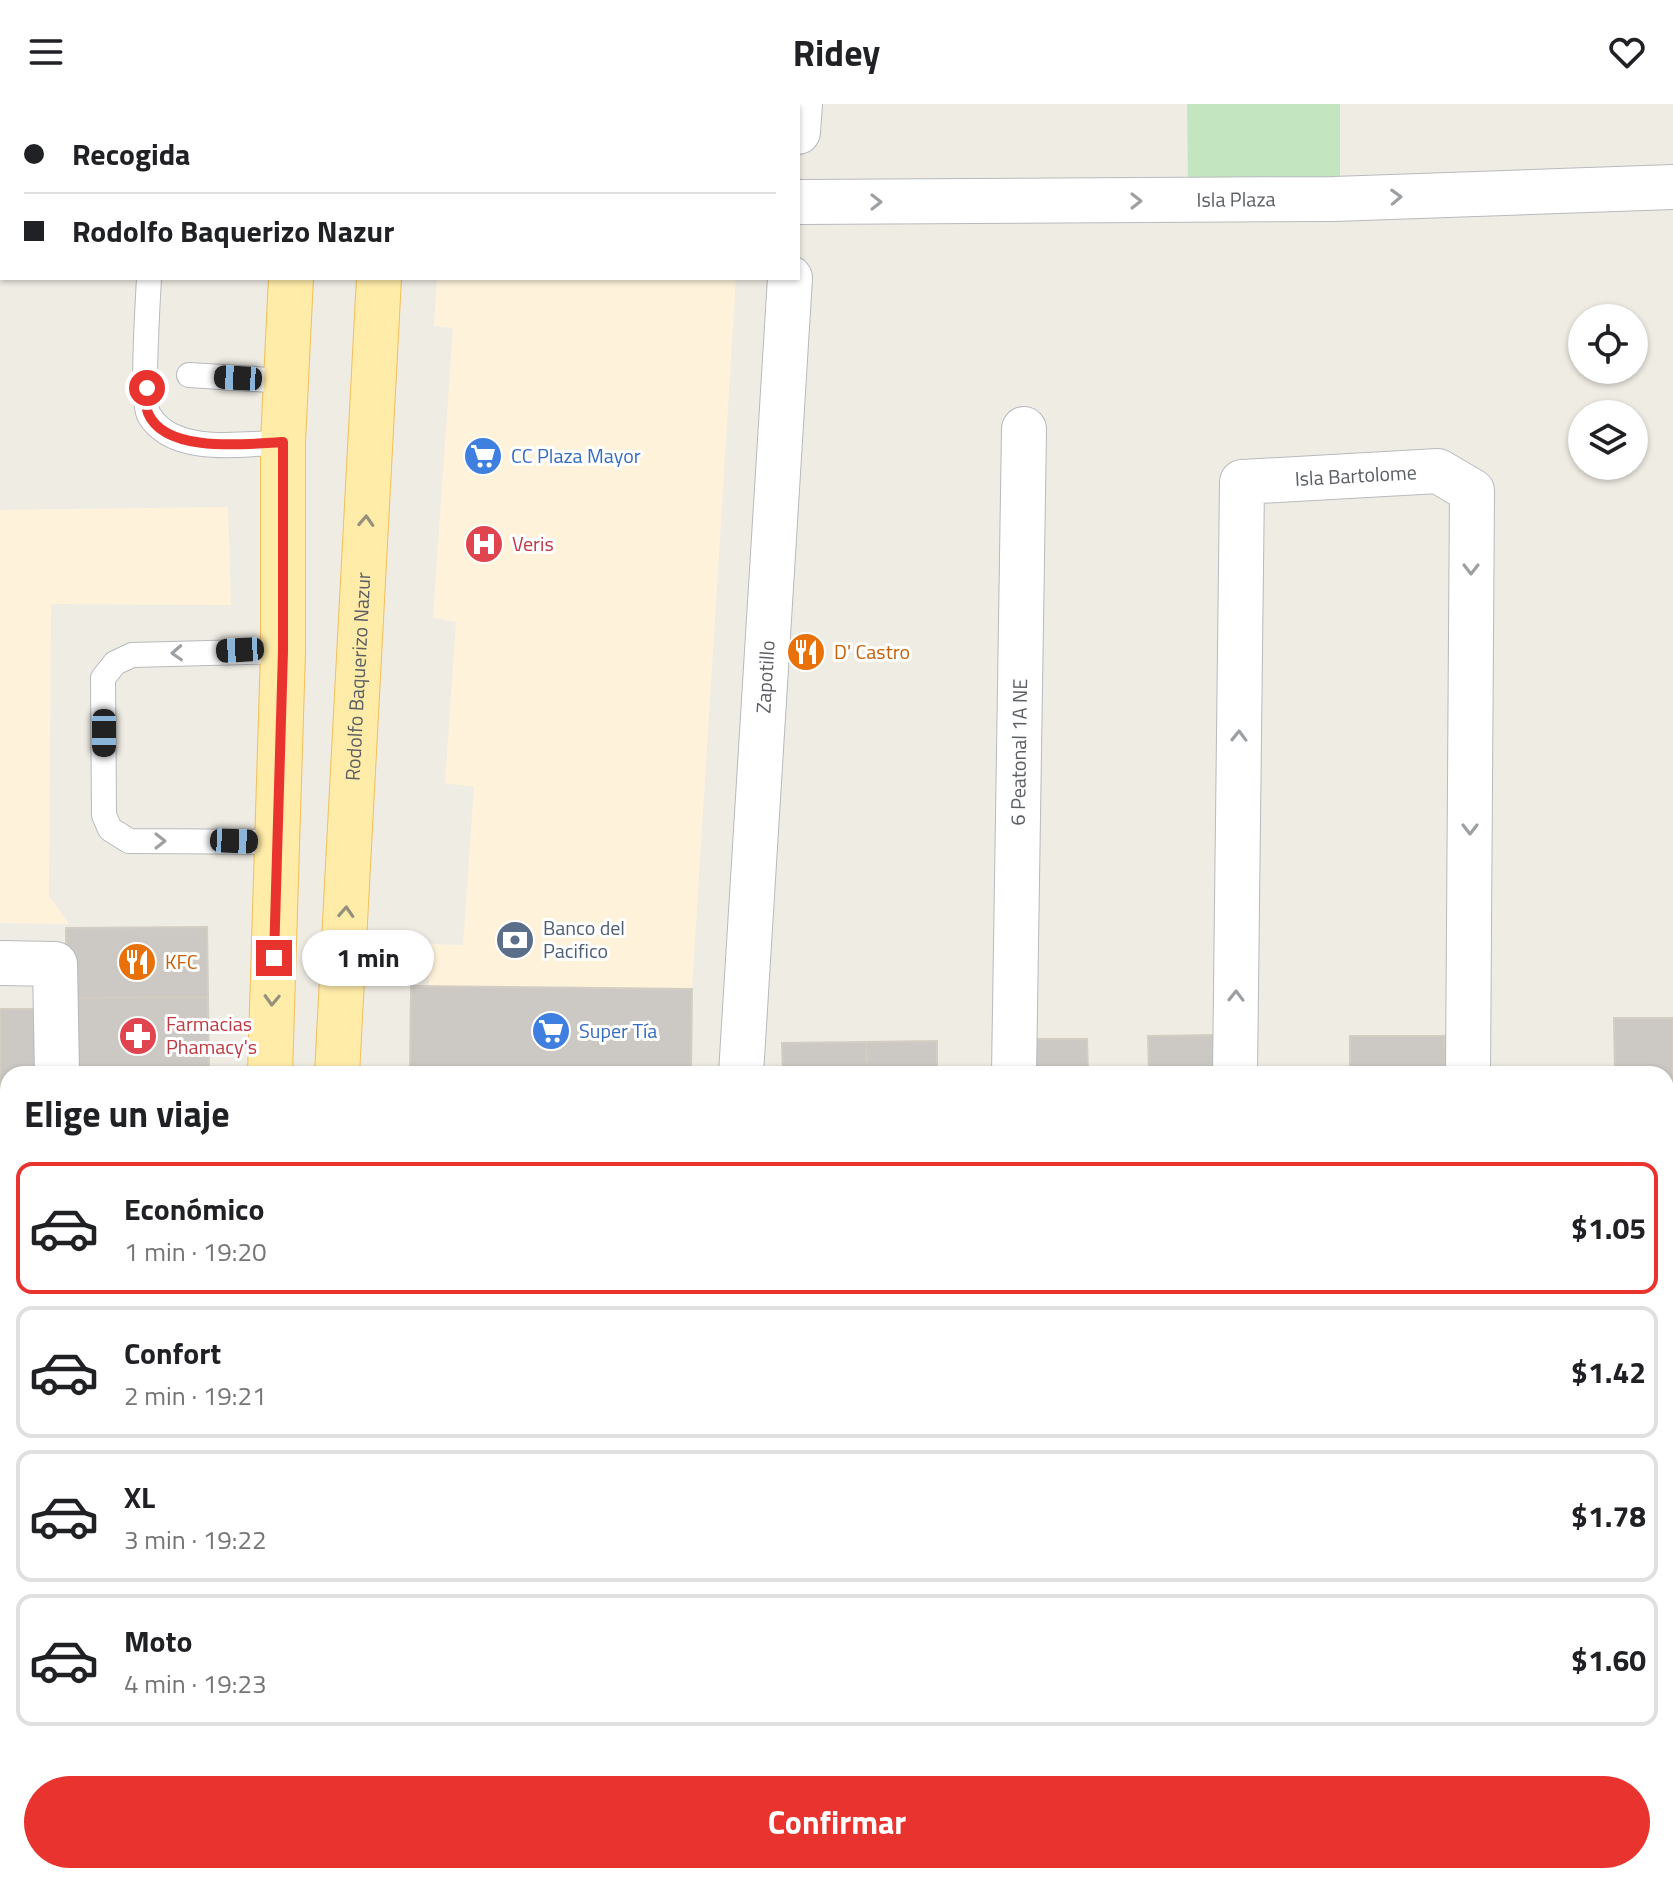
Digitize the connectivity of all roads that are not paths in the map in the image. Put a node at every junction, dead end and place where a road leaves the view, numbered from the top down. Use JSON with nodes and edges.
{"nodes":[{"id":1,"x":1673,"y":187,"type":"edge"},
{"id":2,"x":800,"y":202,"type":"edge"},
{"id":3,"x":149,"y":280,"type":"edge"},
{"id":4,"x":291,"y":280,"type":"edge"},
{"id":5,"x":379,"y":280,"type":"edge"},
{"id":6,"x":790,"y":280,"type":"edge"},
{"id":7,"x":189,"y":375,"type":"dead end"},
{"id":8,"x":286,"y":381,"type":"junction"},
{"id":9,"x":1024,"y":429,"type":"dead end"},
{"id":10,"x":283,"y":442,"type":"junction"},
{"id":11,"x":283,"y":651,"type":"junction"},
{"id":12,"x":277,"y":842,"type":"junction"},
{"id":13,"x":0,"y":963,"type":"edge"},
{"id":14,"x":57,"y":1066,"type":"edge"},
{"id":15,"x":270,"y":1066,"type":"edge"},
{"id":16,"x":337,"y":1066,"type":"edge"},
{"id":17,"x":741,"y":1066,"type":"edge"},
{"id":18,"x":1014,"y":1066,"type":"edge"},
{"id":19,"x":1235,"y":1066,"type":"edge"},
{"id":20,"x":1468,"y":1066,"type":"edge"}],
"edges":[{"from":2,"to":1,"type":"street","name":"Isla Plaza","one_way":true},
{"from":3,"to":10,"type":"lane"},
{"from":4,"to":8,"type":"main road"},
{"from":16,"to":5,"type":"main road","name":"Rodolfo Baquerizo Nazur","one_way":true},
{"from":6,"to":17,"type":"street","name":"Zapotillo"},
{"from":7,"to":8,"type":"lane"},
{"from":8,"to":10,"type":"main road"},
{"from":9,"to":18,"type":"street","name":"6 Peatonal 1A NE"},
{"from":10,"to":11,"type":"main road"},
{"from":11,"to":12,"type":"main road"},
{"from":11,"to":12,"type":"lane","one_way":true},
{"from":12,"to":15,"type":"main road","one_way":true},
{"from":13,"to":14,"type":"street"},
{"from":19,"to":20,"type":"street","name":"Isla Bartolome","one_way":true}]}
